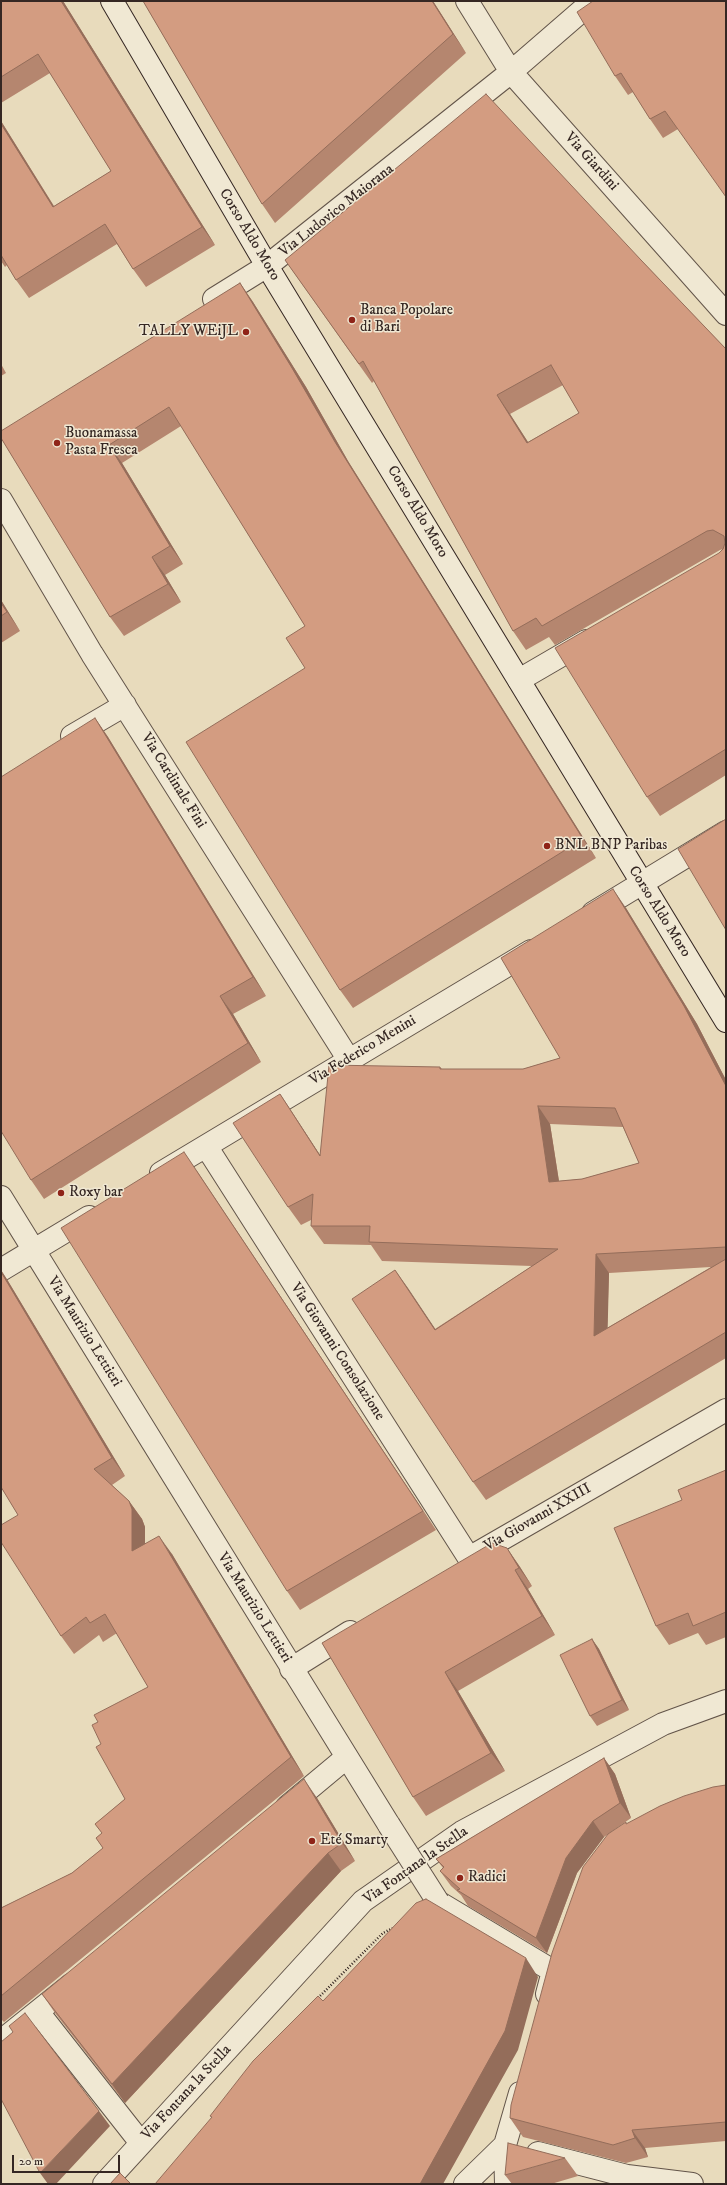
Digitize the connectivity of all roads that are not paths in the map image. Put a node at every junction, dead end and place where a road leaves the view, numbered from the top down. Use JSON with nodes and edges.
{"nodes":[{"id":1,"x":112,"y":1,"type":"edge"},
{"id":2,"x":467,"y":1,"type":"edge"},
{"id":3,"x":593,"y":1,"type":"edge"},
{"id":4,"x":511,"y":72,"type":"junction"},
{"id":5,"x":267,"y":266,"type":"junction"},
{"id":6,"x":194,"y":312,"type":"edge"},
{"id":7,"x":726,"y":314,"type":"edge"},
{"id":8,"x":1,"y":500,"type":"edge"},
{"id":9,"x":602,"y":633,"type":"edge"},
{"id":10,"x":519,"y":680,"type":"junction"},
{"id":11,"x":125,"y":705,"type":"junction"},
{"id":12,"x":56,"y":746,"type":"edge"},
{"id":13,"x":726,"y":832,"type":"edge"},
{"id":14,"x":642,"y":884,"type":"junction"},
{"id":15,"x":574,"y":925,"type":"edge"},
{"id":16,"x":546,"y":941,"type":"edge"},
{"id":17,"x":726,"y":1021,"type":"edge"},
{"id":18,"x":349,"y":1060,"type":"junction"},
{"id":19,"x":206,"y":1146,"type":"junction"},
{"id":20,"x":146,"y":1182,"type":"edge"},
{"id":21,"x":1,"y":1197,"type":"edge"},
{"id":22,"x":106,"y":1206,"type":"edge"},
{"id":23,"x":33,"y":1250,"type":"junction"},
{"id":24,"x":1,"y":1270,"type":"edge"},
{"id":25,"x":726,"y":1410,"type":"edge"},
{"id":26,"x":469,"y":1558,"type":"junction"},
{"id":27,"x":449,"y":1570,"type":"edge"},
{"id":28,"x":370,"y":1620,"type":"edge"},
{"id":29,"x":291,"y":1669,"type":"junction"},
{"id":30,"x":726,"y":1701,"type":"edge"},
{"id":31,"x":347,"y":1758,"type":"junction"},
{"id":32,"x":274,"y":1817,"type":"edge"},
{"id":33,"x":86,"y":1972,"type":"edge"},
{"id":34,"x":38,"y":2012,"type":"junction"},
{"id":35,"x":541,"y":2016,"type":"edge"},
{"id":36,"x":1,"y":2041,"type":"edge"},
{"id":37,"x":524,"y":2077,"type":"edge"},
{"id":38,"x":141,"y":2143,"type":"junction"},
{"id":39,"x":506,"y":2145,"type":"junction"},
{"id":40,"x":104,"y":2184,"type":"edge"},
{"id":41,"x":465,"y":2184,"type":"edge"},
{"id":42,"x":506,"y":2184,"type":"edge"},
{"id":43,"x":692,"y":2184,"type":"edge"}],
"edges":[{"from":1,"to":5,"type":"street","name":"Corso Aldo Moro"},
{"from":2,"to":4,"type":"street","name":"Via Giardini"},
{"from":3,"to":4,"type":"street","name":"Via Ludovico Maiorana"},
{"from":4,"to":5,"type":"street","name":"Via Ludovico Maiorana"},
{"from":4,"to":7,"type":"street","name":"Via Giardini"},
{"from":5,"to":6,"type":"street","name":"Via Ludovico Maiorana"},
{"from":5,"to":10,"type":"street","name":"Corso Aldo Moro"},
{"from":8,"to":11,"type":"street","name":"Via Cardinale Fini"},
{"from":9,"to":10,"type":"street"},
{"from":10,"to":14,"type":"street","name":"Corso Aldo Moro"},
{"from":11,"to":12,"type":"street"},
{"from":11,"to":18,"type":"street","name":"Via Cardinale Fini"},
{"from":13,"to":14,"type":"street"},
{"from":14,"to":15,"type":"street"},
{"from":14,"to":17,"type":"street","name":"Corso Aldo Moro"},
{"from":16,"to":18,"type":"street","name":"Via Federico Menini"},
{"from":18,"to":19,"type":"street","name":"Via Federico Menini"},
{"from":19,"to":20,"type":"street","name":"Via Federico Menini"},
{"from":19,"to":26,"type":"street","name":"Via Giovanni Consolazione"},
{"from":21,"to":23,"type":"street","name":"Via Maurizio Lettieri"},
{"from":22,"to":23,"type":"street"},
{"from":23,"to":24,"type":"street"},
{"from":23,"to":29,"type":"street","name":"Via Maurizio Lettieri"},
{"from":25,"to":26,"type":"street","name":"Via Giovanni XXIII"},
{"from":26,"to":27,"type":"street","name":"Via Giovanni XXIII"},
{"from":28,"to":29,"type":"street"},
{"from":29,"to":31,"type":"street","name":"Via Maurizio Lettieri"},
{"from":30,"to":38,"type":"street","name":"Via Fontana la Stella"},
{"from":31,"to":32,"type":"street"},
{"from":31,"to":35,"type":"street","name":"Via Maurizio Lettieri","bridge":true},
{"from":33,"to":34,"type":"street"},
{"from":34,"to":36,"type":"street"},
{"from":34,"to":38,"type":"street"},
{"from":37,"to":39,"type":"street"},
{"from":38,"to":40,"type":"street","name":"Via Fontana la Stella"},
{"from":39,"to":41,"type":"street"},
{"from":39,"to":42,"type":"street"},
{"from":39,"to":43,"type":"street"}]}
